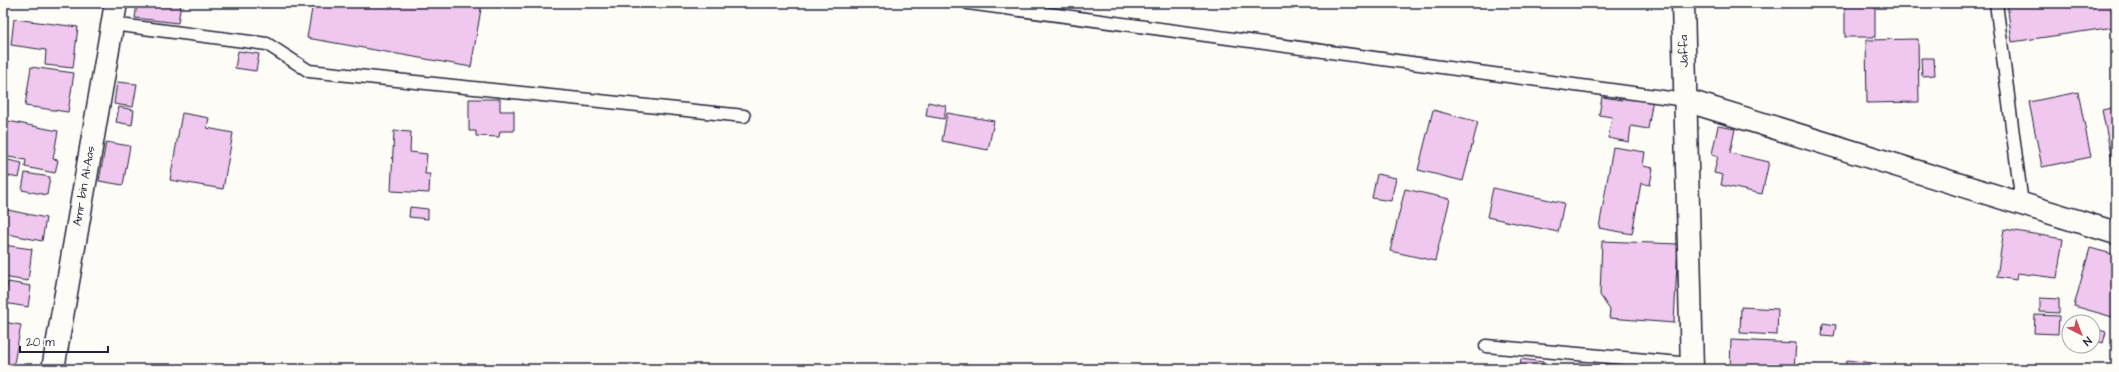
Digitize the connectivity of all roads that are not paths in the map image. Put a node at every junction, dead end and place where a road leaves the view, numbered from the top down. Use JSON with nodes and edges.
{"nodes":[{"id":1,"x":116,"y":3,"type":"edge"},
{"id":2,"x":968,"y":3,"type":"edge"},
{"id":3,"x":1683,"y":3,"type":"edge"},
{"id":4,"x":1996,"y":3,"type":"edge"},
{"id":5,"x":112,"y":24,"type":"junction"},
{"id":6,"x":1685,"y":100,"type":"junction"},
{"id":7,"x":744,"y":116,"type":"dead end"},
{"id":8,"x":2022,"y":204,"type":"junction"},
{"id":9,"x":2116,"y":232,"type":"edge"},
{"id":10,"x":1486,"y":346,"type":"dead end"},
{"id":11,"x":1692,"y":366,"type":"edge"},
{"id":12,"x":53,"y":369,"type":"edge"}],
"edges":[{"from":1,"to":5,"type":"street","name":"Amr bin Al-Aas"},
{"from":2,"to":6,"type":"lane"},
{"from":3,"to":6,"type":"street","name":"Jaffa"},
{"from":4,"to":8,"type":"lane"},
{"from":5,"to":7,"type":"lane"},
{"from":5,"to":12,"type":"street","name":"Amr bin Al-Aas"},
{"from":6,"to":8,"type":"street"},
{"from":6,"to":11,"type":"street","name":"Jaffa"},
{"from":8,"to":9,"type":"street"},
{"from":10,"to":11,"type":"lane"}]}
